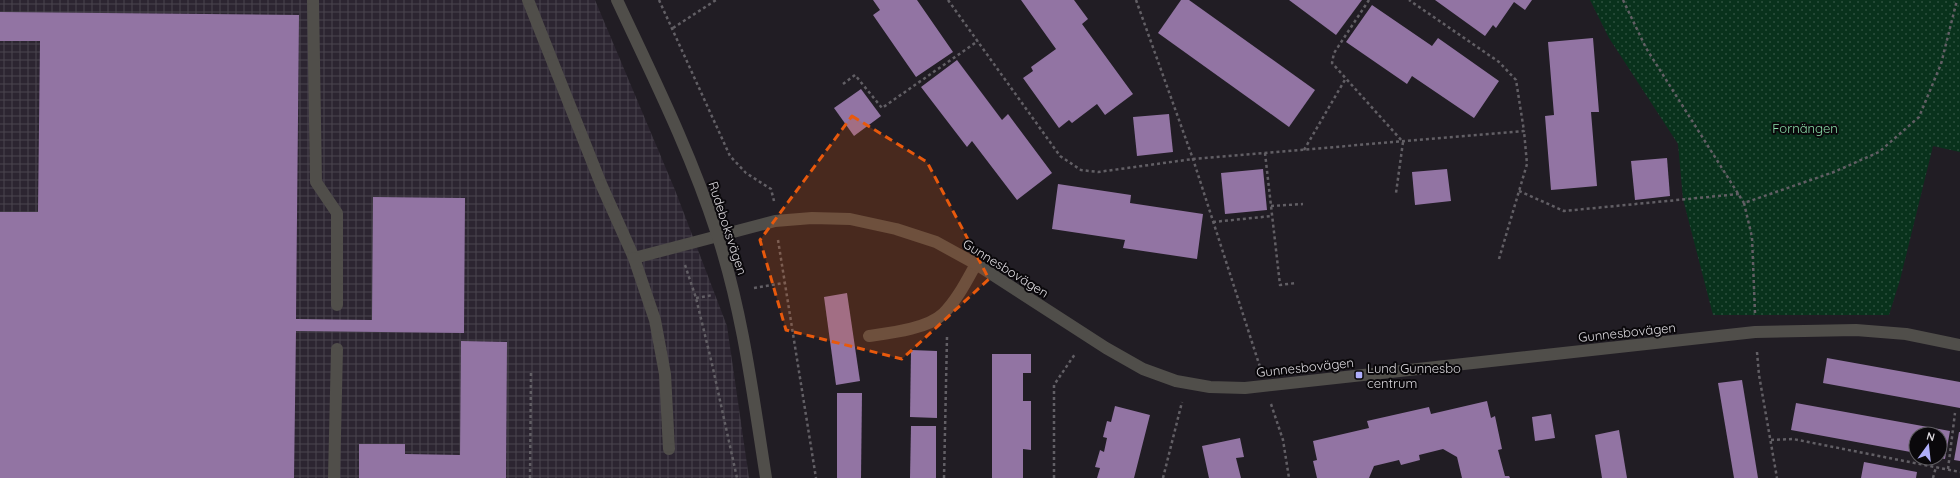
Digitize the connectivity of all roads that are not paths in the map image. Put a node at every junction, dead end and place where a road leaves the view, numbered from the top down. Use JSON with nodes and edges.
{"nodes":[{"id":1,"x":314,"y":0,"type":"edge"},
{"id":2,"x":528,"y":0,"type":"edge"},
{"id":3,"x":617,"y":0,"type":"edge"},
{"id":4,"x":718,"y":236,"type":"junction"},
{"id":5,"x":634,"y":258,"type":"junction"},
{"id":6,"x":976,"y":264,"type":"junction"},
{"id":7,"x":337,"y":305,"type":"dead end"},
{"id":8,"x":869,"y":336,"type":"dead end"},
{"id":9,"x":1960,"y":345,"type":"edge"},
{"id":10,"x":337,"y":349,"type":"dead end"},
{"id":11,"x":670,"y":449,"type":"dead end"},
{"id":12,"x":334,"y":478,"type":"edge"},
{"id":13,"x":766,"y":478,"type":"edge"}],
"edges":[{"from":1,"to":7,"type":"street"},
{"from":2,"to":5,"type":"street"},
{"from":3,"to":4,"type":"street","name":"Rudeboksvägen"},
{"from":4,"to":5,"type":"street","name":"Gunnesbovägen"},
{"from":4,"to":6,"type":"street","name":"Gunnesbovägen"},
{"from":4,"to":13,"type":"street","name":"Rudeboksvägen"},
{"from":5,"to":11,"type":"street"},
{"from":6,"to":8,"type":"street"},
{"from":6,"to":9,"type":"street","name":"Gunnesbovägen"},
{"from":10,"to":12,"type":"street"}]}
